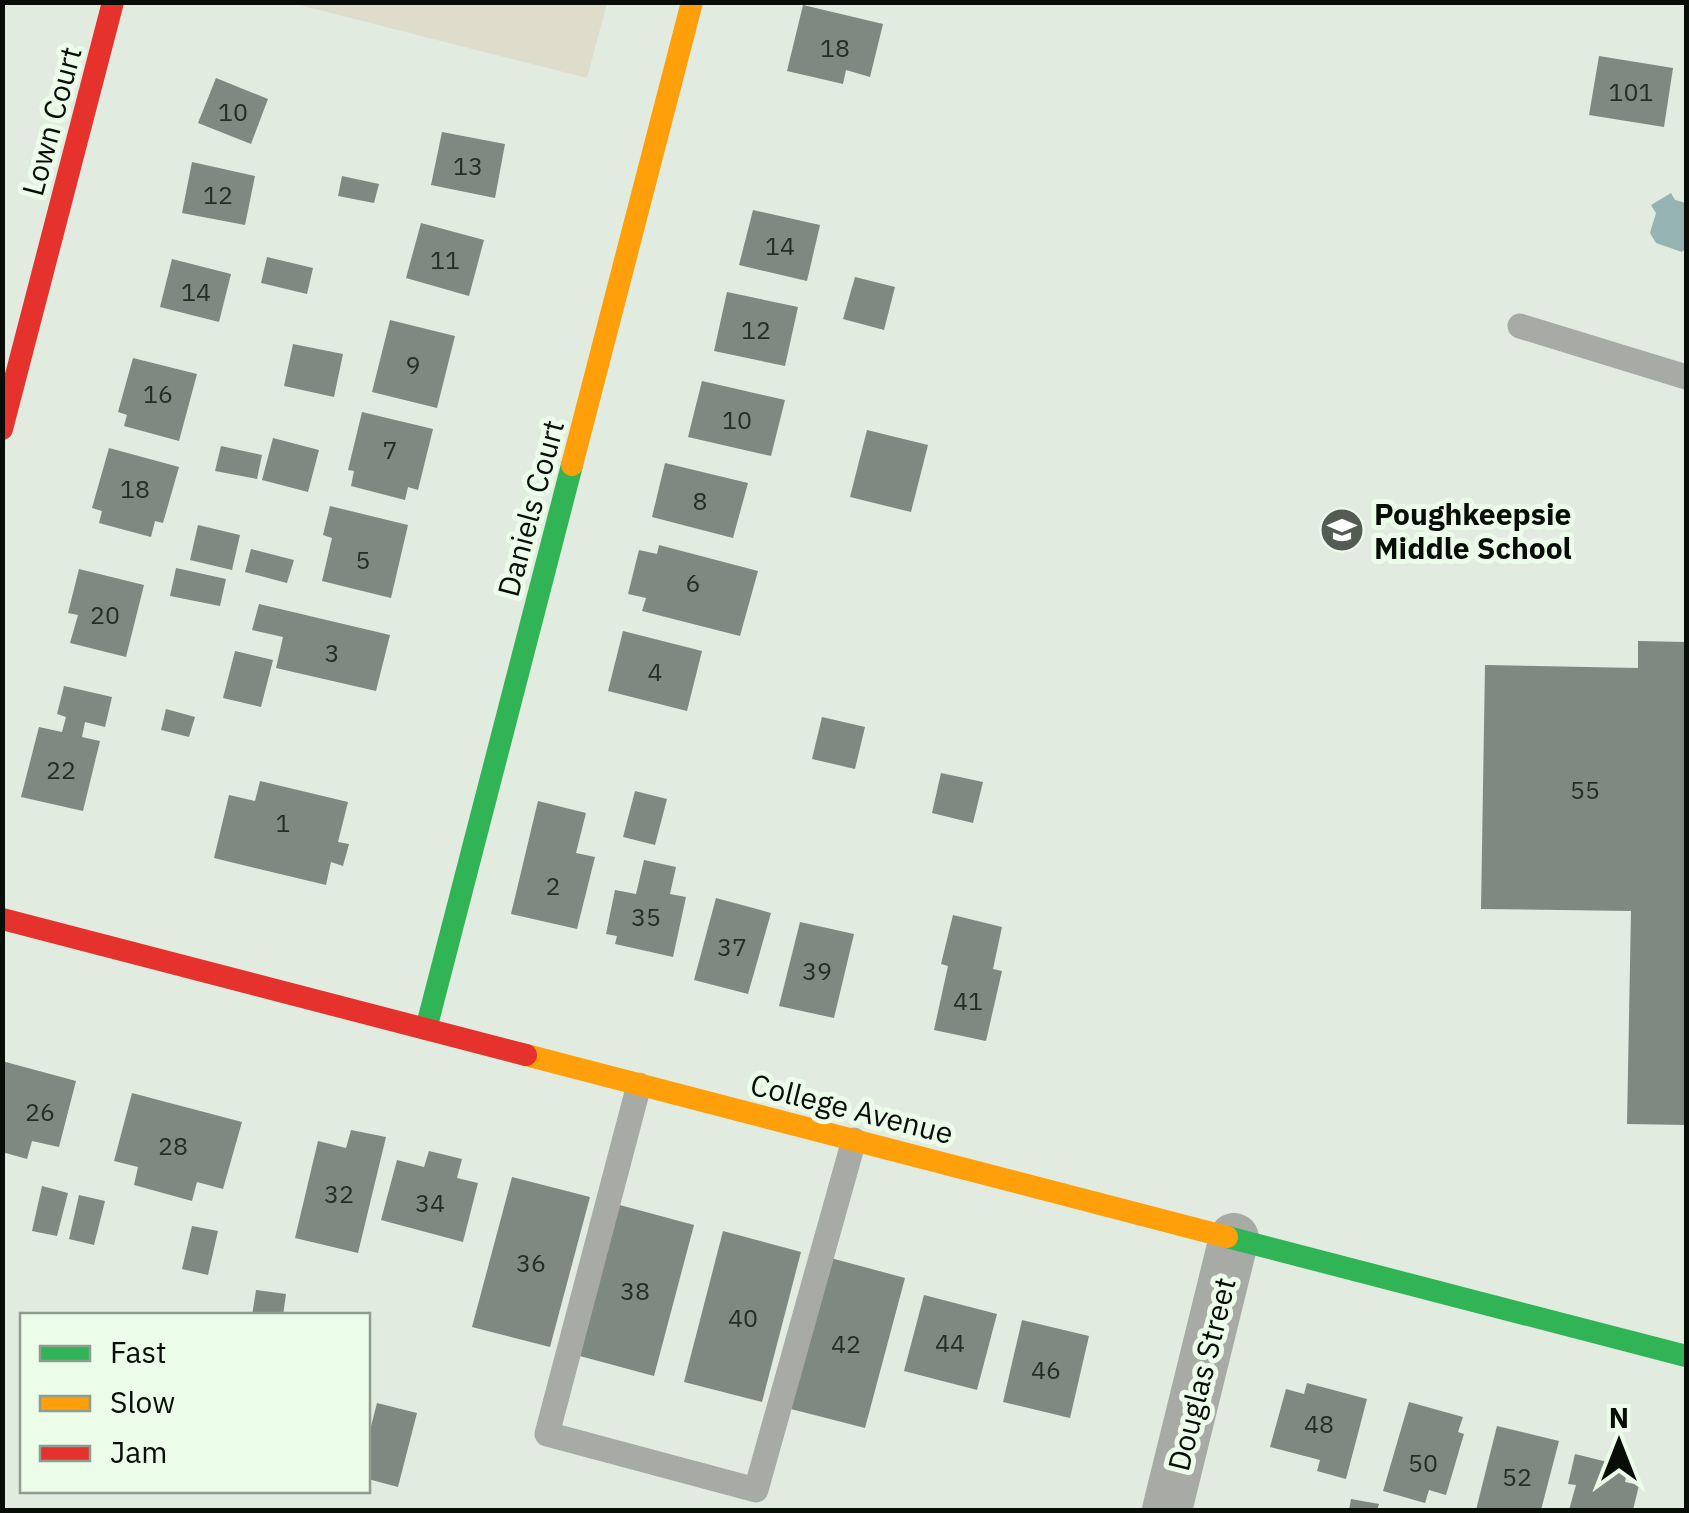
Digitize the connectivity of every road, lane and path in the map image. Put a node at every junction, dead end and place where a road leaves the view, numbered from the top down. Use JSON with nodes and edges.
{"nodes":[{"id":1,"x":113,"y":2,"type":"edge"},
{"id":2,"x":692,"y":2,"type":"edge"},
{"id":3,"x":1520,"y":326,"type":"dead end"},
{"id":4,"x":1686,"y":376,"type":"edge"},
{"id":5,"x":2,"y":429,"type":"edge"},
{"id":6,"x":2,"y":919,"type":"edge"},
{"id":7,"x":426,"y":1029,"type":"junction"},
{"id":8,"x":640,"y":1085,"type":"junction"},
{"id":9,"x":854,"y":1140,"type":"junction"},
{"id":10,"x":1234,"y":1238,"type":"junction"},
{"id":11,"x":1686,"y":1356,"type":"edge"},
{"id":12,"x":1167,"y":1510,"type":"edge"}],
"edges":[{"from":1,"to":5,"type":"street","name":"Lown Court"},
{"from":2,"to":7,"type":"street","name":"Daniels Court"},
{"from":3,"to":4,"type":"lane"},
{"from":6,"to":7,"type":"street","name":"College Avenue"},
{"from":7,"to":8,"type":"street","name":"College Avenue"},
{"from":8,"to":9,"type":"street","name":"College Avenue"},
{"from":8,"to":9,"type":"lane"},
{"from":9,"to":10,"type":"street","name":"College Avenue"},
{"from":10,"to":11,"type":"street","name":"College Avenue"},
{"from":10,"to":12,"type":"street","name":"Douglas Street"}]}
